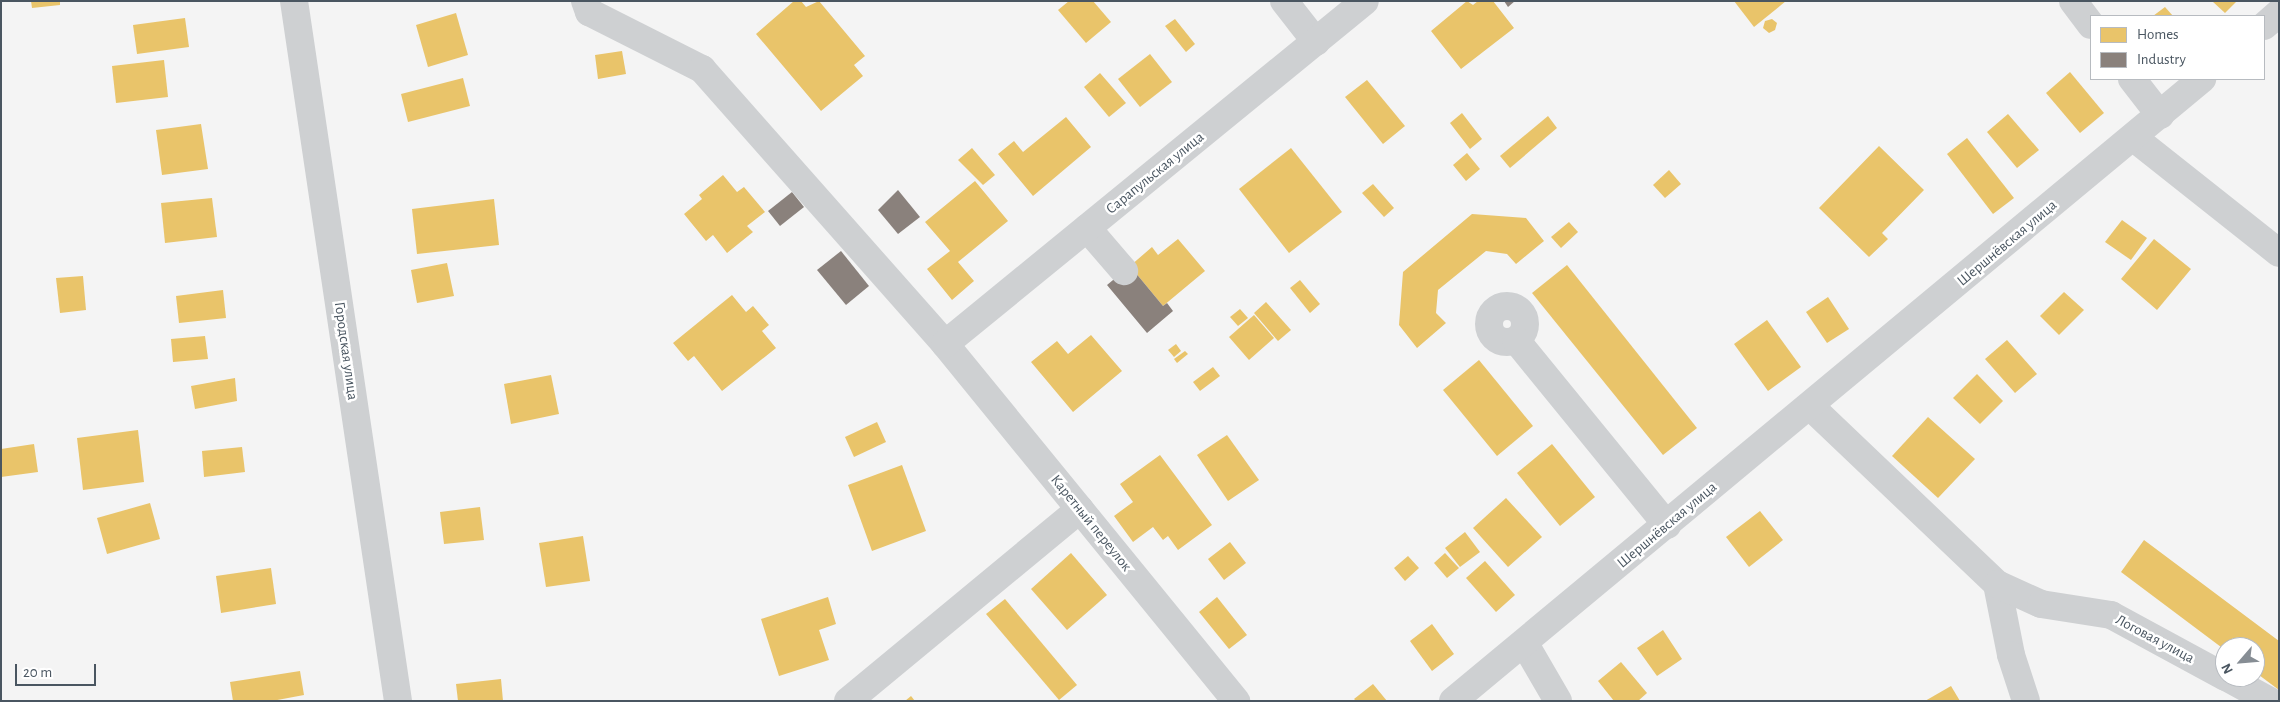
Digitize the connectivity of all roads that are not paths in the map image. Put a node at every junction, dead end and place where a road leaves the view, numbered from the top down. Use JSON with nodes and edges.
{"nodes":[{"id":1,"x":294,"y":1,"type":"edge"},
{"id":2,"x":585,"y":1,"type":"edge"},
{"id":3,"x":1284,"y":1,"type":"edge"},
{"id":4,"x":1365,"y":1,"type":"edge"},
{"id":5,"x":2073,"y":1,"type":"edge"},
{"id":6,"x":2279,"y":14,"type":"edge"},
{"id":7,"x":2090,"y":24,"type":"edge"},
{"id":8,"x":2265,"y":25,"type":"edge"},
{"id":9,"x":1316,"y":42,"type":"junction"},
{"id":10,"x":2133,"y":80,"type":"edge"},
{"id":11,"x":2201,"y":80,"type":"edge"},
{"id":12,"x":2160,"y":115,"type":"junction"},
{"id":13,"x":2134,"y":138,"type":"junction"},
{"id":14,"x":1082,"y":233,"type":"junction"},
{"id":15,"x":2279,"y":253,"type":"edge"},
{"id":16,"x":1118,"y":276,"type":"dead end"},
{"id":17,"x":1516,"y":340,"type":"dead end"},
{"id":18,"x":945,"y":344,"type":"junction"},
{"id":19,"x":1810,"y":406,"type":"junction"},
{"id":20,"x":1080,"y":509,"type":"junction"},
{"id":21,"x":1667,"y":525,"type":"junction"},
{"id":22,"x":1997,"y":584,"type":"junction"},
{"id":23,"x":1525,"y":644,"type":"junction"},
{"id":24,"x":2215,"y":672,"type":"edge"},
{"id":25,"x":2244,"y":687,"type":"edge"},
{"id":26,"x":398,"y":701,"type":"edge"},
{"id":27,"x":848,"y":701,"type":"edge"},
{"id":28,"x":1236,"y":701,"type":"edge"},
{"id":29,"x":1454,"y":701,"type":"edge"},
{"id":30,"x":1558,"y":701,"type":"edge"},
{"id":31,"x":2026,"y":701,"type":"edge"},
{"id":32,"x":2270,"y":701,"type":"edge"}],
"edges":[{"from":1,"to":26,"type":"street","name":"Городская улица"},
{"from":2,"to":18,"type":"street","name":"Каретный переулок"},
{"from":3,"to":9,"type":"street"},
{"from":4,"to":9,"type":"street","name":"Сарапульская улица"},
{"from":5,"to":7,"type":"street"},
{"from":6,"to":8,"type":"street"},
{"from":9,"to":14,"type":"street","name":"Сарапульская улица"},
{"from":10,"to":12,"type":"street"},
{"from":11,"to":12,"type":"street","name":"Шершнёвская улица"},
{"from":12,"to":13,"type":"street","name":"Шершнёвская улица"},
{"from":13,"to":15,"type":"street"},
{"from":13,"to":19,"type":"street","name":"Шершнёвская улица"},
{"from":14,"to":16,"type":"street"},
{"from":14,"to":18,"type":"street","name":"Сарапульская улица"},
{"from":17,"to":21,"type":"street"},
{"from":18,"to":20,"type":"street","name":"Каретный переулок"},
{"from":19,"to":21,"type":"street","name":"Шершнёвская улица"},
{"from":19,"to":22,"type":"street"},
{"from":20,"to":27,"type":"street"},
{"from":20,"to":28,"type":"street","name":"Каретный переулок"},
{"from":21,"to":23,"type":"street","name":"Шершнёвская улица"},
{"from":22,"to":24,"type":"street","name":"Логовая улица"},
{"from":22,"to":31,"type":"street"},
{"from":23,"to":29,"type":"street","name":"Шершнёвская улица"},
{"from":23,"to":30,"type":"street"},
{"from":25,"to":32,"type":"street","name":"Логовая улица"}]}
